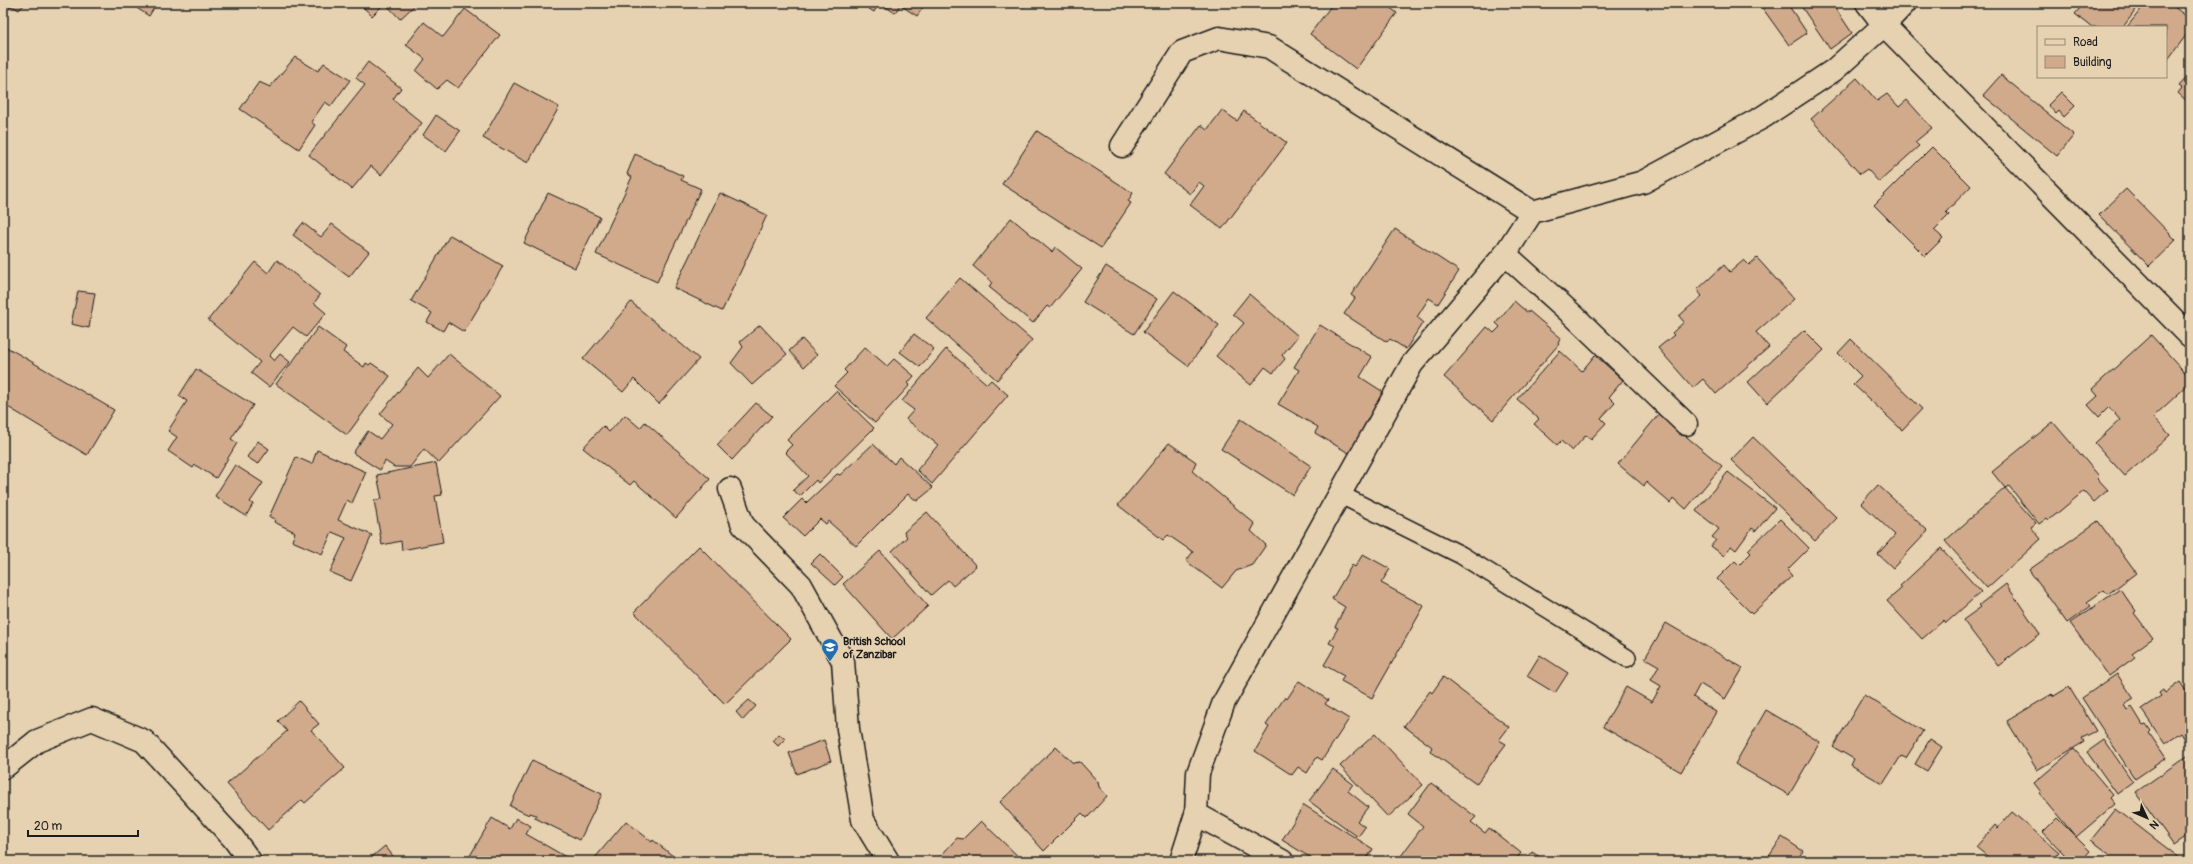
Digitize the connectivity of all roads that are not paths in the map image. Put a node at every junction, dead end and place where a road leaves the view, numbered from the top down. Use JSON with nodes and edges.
{"nodes":[{"id":1,"x":1867,"y":3,"type":"edge"},
{"id":2,"x":1905,"y":3,"type":"edge"},
{"id":3,"x":1884,"y":25,"type":"junction"},
{"id":4,"x":1122,"y":146,"type":"dead end"},
{"id":5,"x":1532,"y":212,"type":"junction"},
{"id":6,"x":1505,"y":254,"type":"junction"},
{"id":7,"x":2190,"y":336,"type":"edge"},
{"id":8,"x":1686,"y":424,"type":"dead end"},
{"id":9,"x":730,"y":489,"type":"dead end"},
{"id":10,"x":1339,"y":494,"type":"junction"},
{"id":11,"x":1627,"y":658,"type":"dead end"},
{"id":12,"x":3,"y":768,"type":"edge"},
{"id":13,"x":1196,"y":814,"type":"junction"},
{"id":14,"x":250,"y":861,"type":"edge"},
{"id":15,"x":888,"y":861,"type":"edge"},
{"id":16,"x":1181,"y":861,"type":"edge"},
{"id":17,"x":1282,"y":861,"type":"edge"}],
"edges":[{"from":1,"to":3,"type":"street"},
{"from":2,"to":3,"type":"street"},
{"from":3,"to":5,"type":"street"},
{"from":3,"to":7,"type":"street"},
{"from":4,"to":5,"type":"street"},
{"from":5,"to":6,"type":"street"},
{"from":6,"to":8,"type":"street"},
{"from":6,"to":10,"type":"street"},
{"from":9,"to":15,"type":"street"},
{"from":10,"to":11,"type":"lane"},
{"from":10,"to":13,"type":"street"},
{"from":12,"to":14,"type":"street"},
{"from":13,"to":16,"type":"street"},
{"from":13,"to":17,"type":"street"}]}
